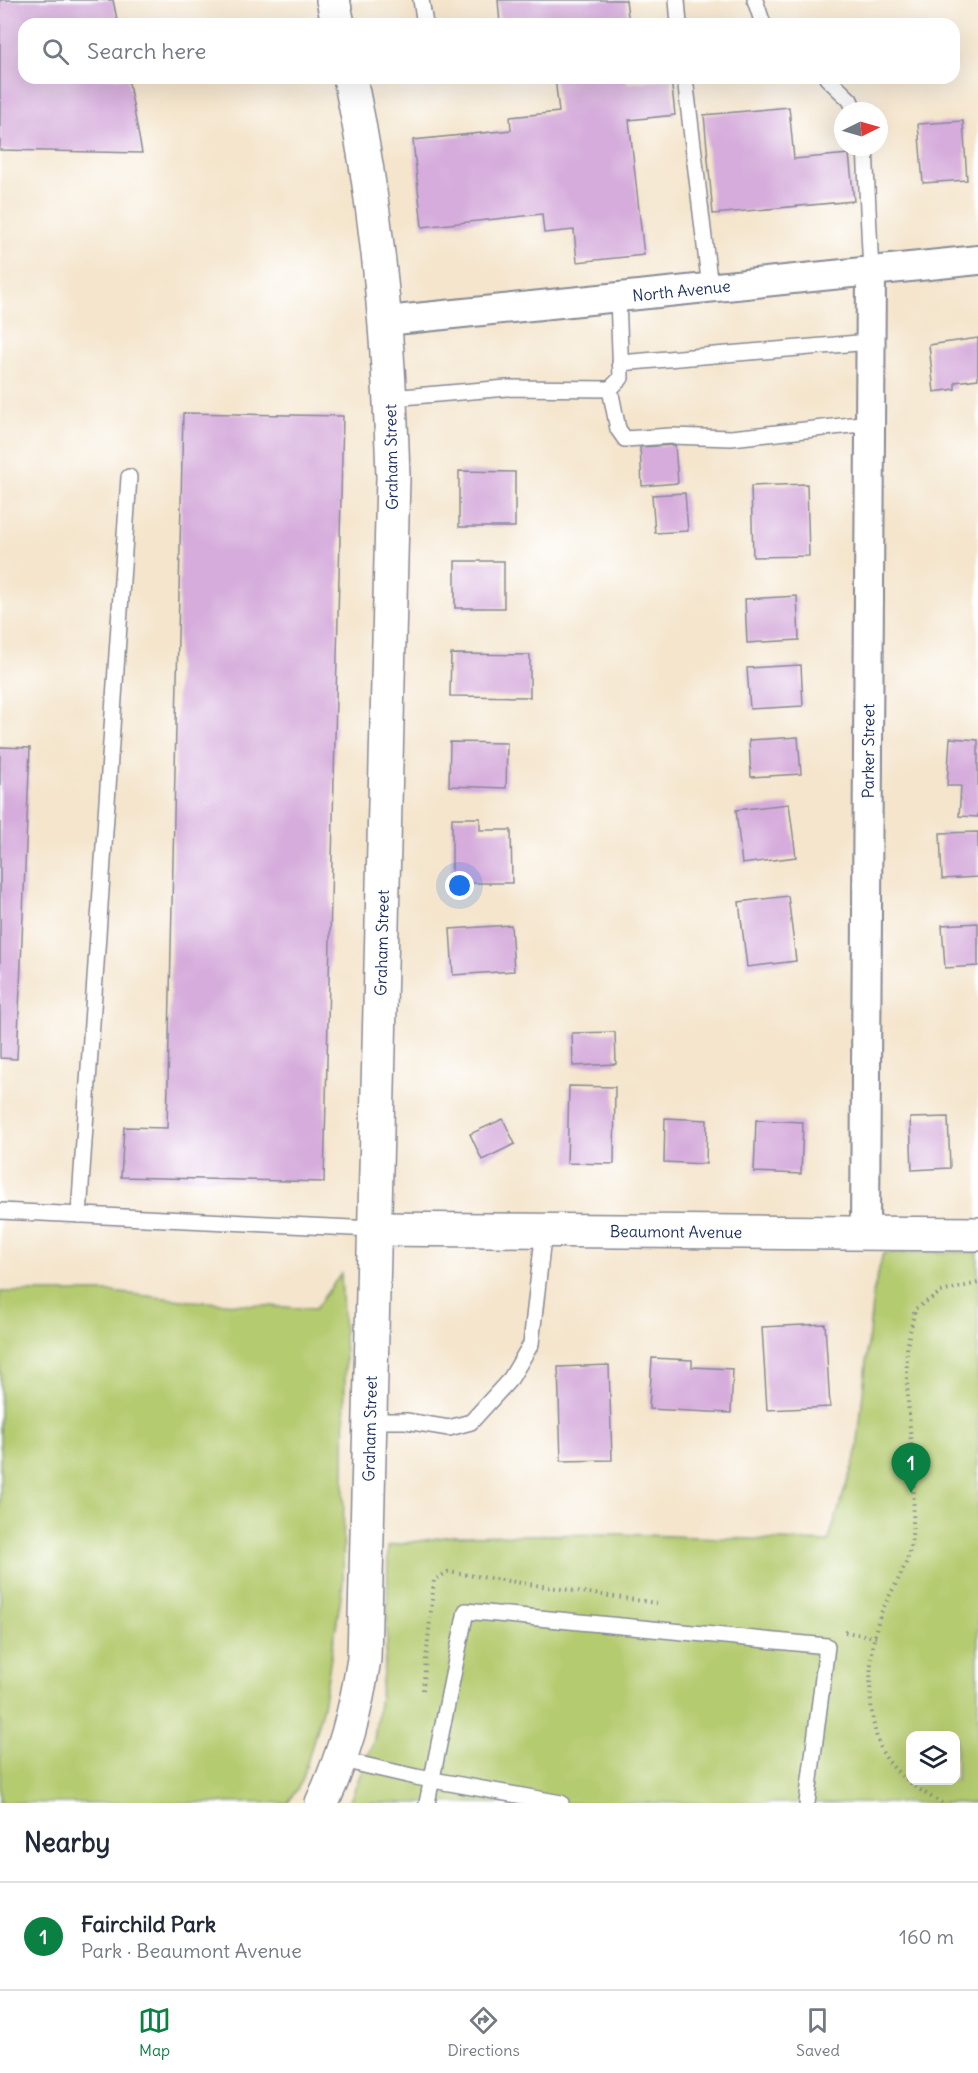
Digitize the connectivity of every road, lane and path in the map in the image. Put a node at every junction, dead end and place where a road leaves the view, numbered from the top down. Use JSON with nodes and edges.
{"nodes":[{"id":1,"x":333,"y":0,"type":"edge"},
{"id":2,"x":422,"y":0,"type":"edge"},
{"id":3,"x":677,"y":0,"type":"edge"},
{"id":4,"x":755,"y":0,"type":"edge"},
{"id":5,"x":337,"y":18,"type":"edge"},
{"id":6,"x":424,"y":18,"type":"edge"},
{"id":7,"x":678,"y":18,"type":"edge"},
{"id":8,"x":761,"y":18,"type":"edge"},
{"id":9,"x":357,"y":84,"type":"edge"},
{"id":10,"x":685,"y":84,"type":"edge"},
{"id":11,"x":833,"y":84,"type":"edge"},
{"id":12,"x":851,"y":102,"type":"edge"},
{"id":13,"x":865,"y":156,"type":"edge"},
{"id":14,"x":978,"y":260,"type":"edge"},
{"id":15,"x":871,"y":272,"type":"junction"},
{"id":16,"x":710,"y":288,"type":"junction"},
{"id":17,"x":618,"y":298,"type":"junction"},
{"id":18,"x":386,"y":321,"type":"junction"},
{"id":19,"x":858,"y":343,"type":"junction"},
{"id":20,"x":621,"y":363,"type":"junction"},
{"id":21,"x":610,"y":389,"type":"junction"},
{"id":22,"x":391,"y":398,"type":"junction"},
{"id":23,"x":870,"y":423,"type":"junction"},
{"id":24,"x":129,"y":477,"type":"dead end"},
{"id":25,"x":0,"y":1211,"type":"edge"},
{"id":26,"x":79,"y":1215,"type":"junction"},
{"id":27,"x":373,"y":1229,"type":"junction"},
{"id":28,"x":544,"y":1229,"type":"junction"},
{"id":29,"x":865,"y":1231,"type":"junction"},
{"id":30,"x":978,"y":1234,"type":"edge"},
{"id":31,"x":978,"y":1283,"type":"edge"},
{"id":32,"x":368,"y":1421,"type":"junction"},
{"id":33,"x":342,"y":1760,"type":"junction"},
{"id":34,"x":432,"y":1780,"type":"junction"},
{"id":35,"x":322,"y":1803,"type":"edge"},
{"id":36,"x":427,"y":1803,"type":"edge"},
{"id":37,"x":561,"y":1803,"type":"edge"},
{"id":38,"x":807,"y":1803,"type":"edge"},
{"id":39,"x":942,"y":1803,"type":"edge"}],
"edges":[{"from":1,"to":5,"type":"street"},
{"from":2,"to":6,"type":"lane"},
{"from":3,"to":7,"type":"lane"},
{"from":4,"to":8,"type":"lane"},
{"from":9,"to":18,"type":"street","name":"Graham Street"},
{"from":10,"to":16,"type":"lane"},
{"from":11,"to":12,"type":"lane"},
{"from":13,"to":15,"type":"lane"},
{"from":14,"to":15,"type":"street","name":"North Avenue"},
{"from":15,"to":16,"type":"street","name":"North Avenue"},
{"from":15,"to":19,"type":"street","name":"Parker Street"},
{"from":16,"to":17,"type":"street","name":"North Avenue"},
{"from":17,"to":18,"type":"street","name":"North Avenue"},
{"from":17,"to":20,"type":"lane"},
{"from":18,"to":22,"type":"street","name":"Graham Street"},
{"from":19,"to":20,"type":"lane"},
{"from":19,"to":23,"type":"street","name":"Parker Street"},
{"from":20,"to":21,"type":"lane"},
{"from":21,"to":22,"type":"lane"},
{"from":21,"to":23,"type":"lane"},
{"from":22,"to":27,"type":"street","name":"Graham Street"},
{"from":23,"to":29,"type":"street","name":"Parker Street"},
{"from":24,"to":26,"type":"lane"},
{"from":25,"to":26,"type":"lane"},
{"from":26,"to":27,"type":"lane"},
{"from":27,"to":28,"type":"street","name":"Beaumont Avenue"},
{"from":27,"to":32,"type":"street","name":"Graham Street"},
{"from":28,"to":29,"type":"street","name":"Beaumont Avenue"},
{"from":28,"to":32,"type":"lane"},
{"from":29,"to":30,"type":"street","name":"Beaumont Avenue"},
{"from":31,"to":39,"type":"path"},
{"from":32,"to":33,"type":"street","name":"Graham Street"},
{"from":33,"to":34,"type":"lane"},
{"from":33,"to":35,"type":"street","name":"Graham Street"},
{"from":34,"to":36,"type":"lane"},
{"from":34,"to":37,"type":"lane"},
{"from":34,"to":38,"type":"lane"}]}
